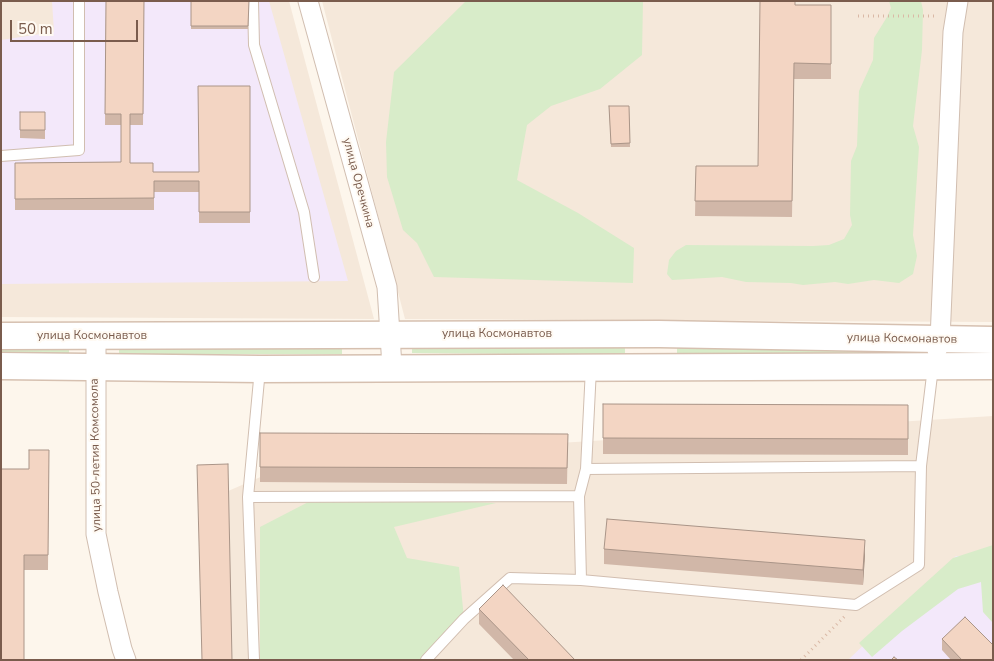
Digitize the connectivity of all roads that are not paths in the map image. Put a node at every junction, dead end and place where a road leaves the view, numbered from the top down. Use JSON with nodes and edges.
{"nodes":[{"id":1,"x":79,"y":1,"type":"edge"},
{"id":2,"x":253,"y":1,"type":"edge"},
{"id":3,"x":308,"y":1,"type":"edge"},
{"id":4,"x":958,"y":1,"type":"edge"},
{"id":5,"x":1,"y":156,"type":"edge"},
{"id":6,"x":314,"y":277,"type":"dead end"},
{"id":7,"x":390,"y":334,"type":"junction"},
{"id":8,"x":1,"y":336,"type":"edge"},
{"id":9,"x":96,"y":336,"type":"junction"},
{"id":10,"x":940,"y":340,"type":"junction"},
{"id":11,"x":993,"y":340,"type":"edge"},
{"id":12,"x":1,"y":366,"type":"edge"},
{"id":13,"x":591,"y":366,"type":"junction"},
{"id":14,"x":933,"y":366,"type":"junction"},
{"id":15,"x":993,"y":366,"type":"edge"},
{"id":16,"x":95,"y":367,"type":"junction"},
{"id":17,"x":392,"y":367,"type":"junction"},
{"id":18,"x":260,"y":369,"type":"junction"},
{"id":19,"x":920,"y":466,"type":"junction"},
{"id":20,"x":586,"y":468,"type":"junction"},
{"id":21,"x":579,"y":496,"type":"junction"},
{"id":22,"x":248,"y":497,"type":"junction"},
{"id":23,"x":581,"y":580,"type":"junction"},
{"id":24,"x":126,"y":660,"type":"edge"},
{"id":25,"x":254,"y":660,"type":"edge"},
{"id":26,"x":426,"y":660,"type":"edge"}],
"edges":[{"from":1,"to":5,"type":"lane"},
{"from":2,"to":6,"type":"lane"},
{"from":3,"to":7,"type":"street","name":"улица Оречкина"},
{"from":4,"to":10,"type":"street"},
{"from":7,"to":9,"type":"street","name":"улица Космонавтов"},
{"from":7,"to":10,"type":"street","name":"улица Космонавтов"},
{"from":7,"to":17,"type":"street","name":"улица Оречкина"},
{"from":8,"to":9,"type":"street","name":"улица Космонавтов"},
{"from":9,"to":16,"type":"street","name":"улица 50-летия Комсомола"},
{"from":10,"to":11,"type":"street","name":"улица Космонавтов"},
{"from":10,"to":14,"type":"street"},
{"from":12,"to":16,"type":"street","name":"улица Космонавтов"},
{"from":13,"to":14,"type":"street","name":"улица Космонавтов"},
{"from":13,"to":17,"type":"street","name":"улица Космонавтов"},
{"from":13,"to":20,"type":"lane"},
{"from":14,"to":15,"type":"street","name":"улица Космонавтов"},
{"from":14,"to":19,"type":"lane"},
{"from":16,"to":18,"type":"street","name":"улица Космонавтов"},
{"from":16,"to":24,"type":"street","name":"улица 50-летия Комсомола"},
{"from":17,"to":18,"type":"street","name":"улица Космонавтов"},
{"from":18,"to":22,"type":"lane"},
{"from":19,"to":20,"type":"lane"},
{"from":19,"to":23,"type":"lane"},
{"from":20,"to":21,"type":"lane"},
{"from":21,"to":22,"type":"lane"},
{"from":21,"to":23,"type":"lane"},
{"from":22,"to":25,"type":"lane"},
{"from":23,"to":26,"type":"lane"}]}
